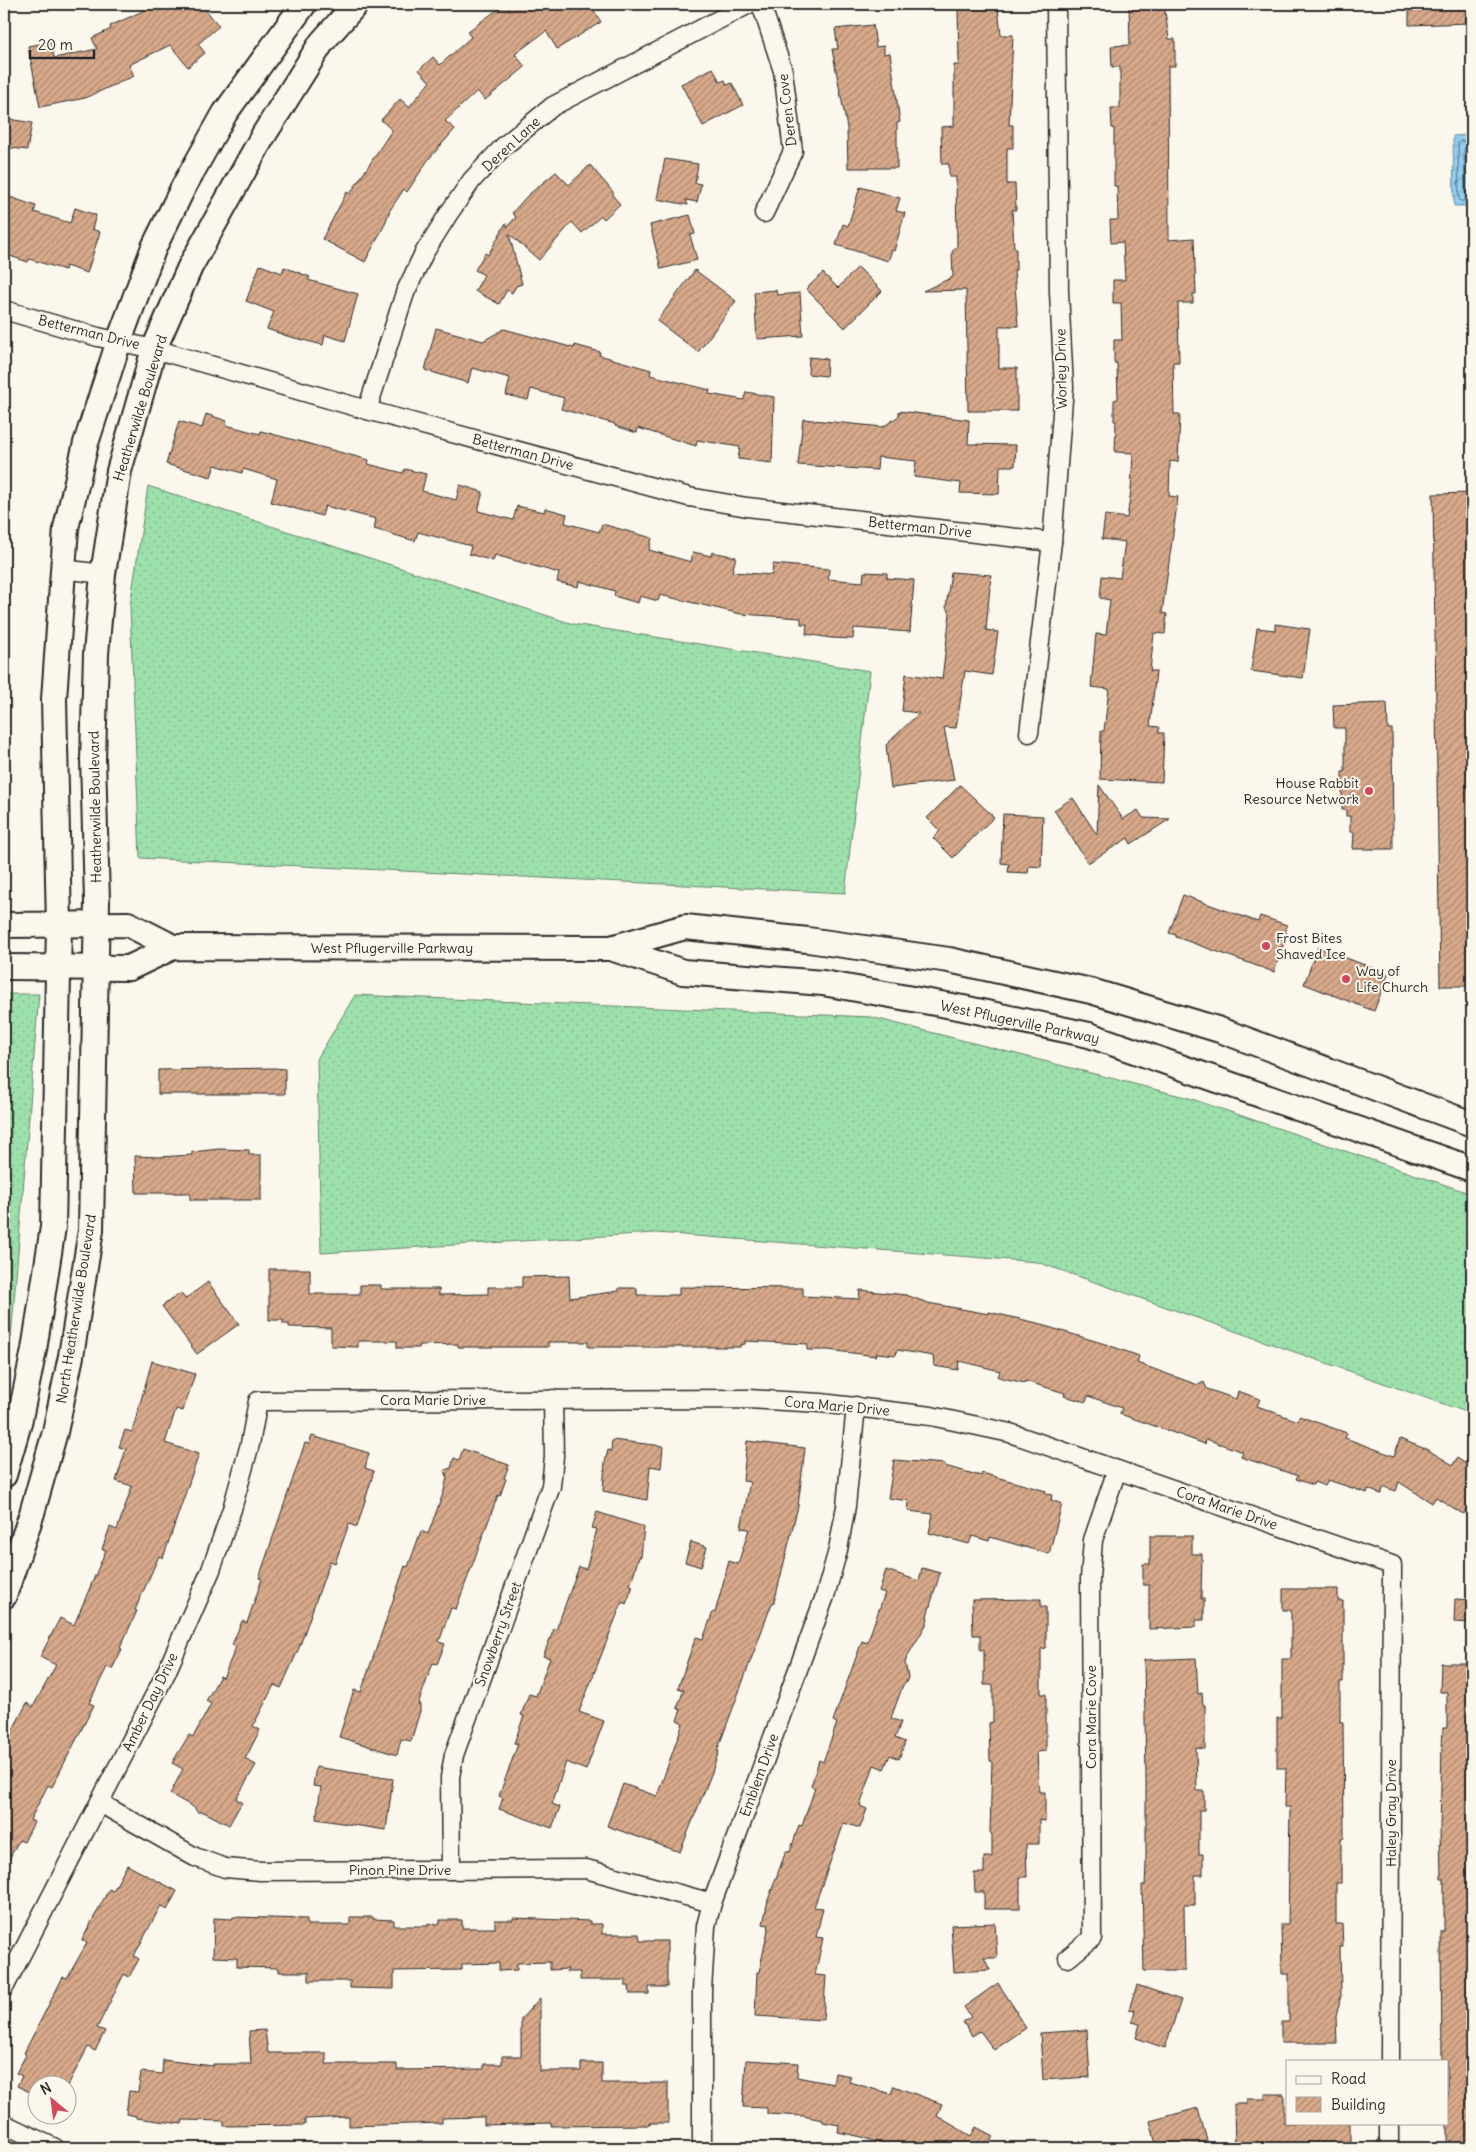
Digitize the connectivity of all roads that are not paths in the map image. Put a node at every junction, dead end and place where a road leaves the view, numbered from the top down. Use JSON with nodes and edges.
{"nodes":[{"id":1,"x":304,"y":4,"type":"edge"},
{"id":2,"x":356,"y":4,"type":"edge"},
{"id":3,"x":749,"y":4,"type":"edge"},
{"id":4,"x":761,"y":4,"type":"edge"},
{"id":5,"x":1056,"y":4,"type":"edge"},
{"id":6,"x":764,"y":213,"type":"dead end"},
{"id":7,"x":4,"y":310,"type":"edge"},
{"id":8,"x":119,"y":341,"type":"junction"},
{"id":9,"x":154,"y":349,"type":"junction"},
{"id":10,"x":367,"y":410,"type":"junction"},
{"id":11,"x":1052,"y":542,"type":"junction"},
{"id":12,"x":62,"y":569,"type":"junction"},
{"id":13,"x":103,"y":574,"type":"junction"},
{"id":14,"x":1029,"y":733,"type":"dead end"},
{"id":15,"x":96,"y":924,"type":"junction"},
{"id":16,"x":4,"y":925,"type":"edge"},
{"id":17,"x":59,"y":925,"type":"junction"},
{"id":18,"x":173,"y":947,"type":"junction"},
{"id":19,"x":612,"y":948,"type":"junction"},
{"id":20,"x":4,"y":967,"type":"edge"},
{"id":21,"x":59,"y":967,"type":"junction"},
{"id":22,"x":96,"y":967,"type":"junction"},
{"id":23,"x":1472,"y":1124,"type":"edge"},
{"id":24,"x":1472,"y":1169,"type":"edge"},
{"id":25,"x":55,"y":1188,"type":"junction"},
{"id":26,"x":91,"y":1230,"type":"junction"},
{"id":27,"x":553,"y":1399,"type":"junction"},
{"id":28,"x":258,"y":1401,"type":"joint"},
{"id":29,"x":856,"y":1406,"type":"junction"},
{"id":30,"x":1117,"y":1470,"type":"junction"},
{"id":31,"x":4,"y":1475,"type":"edge"},
{"id":32,"x":1392,"y":1565,"type":"joint"},
{"id":33,"x":4,"y":1596,"type":"edge"},
{"id":34,"x":100,"y":1803,"type":"junction"},
{"id":35,"x":451,"y":1870,"type":"junction"},
{"id":36,"x":712,"y":1903,"type":"junction"},
{"id":37,"x":1068,"y":1958,"type":"dead end"},
{"id":38,"x":4,"y":1988,"type":"edge"},
{"id":39,"x":1390,"y":2060,"type":"edge"},
{"id":40,"x":4,"y":2124,"type":"edge"},
{"id":41,"x":1389,"y":2124,"type":"edge"},
{"id":42,"x":56,"y":2148,"type":"edge"},
{"id":43,"x":702,"y":2148,"type":"edge"},
{"id":44,"x":1389,"y":2148,"type":"edge"}],
"edges":[{"from":1,"to":8,"type":"main road"},
{"from":2,"to":9,"type":"main road","name":"Heatherwilde Boulevard"},
{"from":3,"to":10,"type":"street","name":"Deren Lane"},
{"from":4,"to":6,"type":"street","name":"Deren Cove"},
{"from":5,"to":11,"type":"street","name":"Worley Drive"},
{"from":7,"to":8,"type":"street","name":"Betterman Drive"},
{"from":8,"to":9,"type":"street","name":"Betterman Drive"},
{"from":8,"to":12,"type":"main road"},
{"from":9,"to":10,"type":"street","name":"Betterman Drive"},
{"from":9,"to":13,"type":"main road","name":"Heatherwilde Boulevard"},
{"from":10,"to":11,"type":"street","name":"Betterman Drive"},
{"from":11,"to":14,"type":"street","name":"Worley Drive"},
{"from":12,"to":13,"type":"street"},
{"from":12,"to":17,"type":"main road"},
{"from":13,"to":15,"type":"main road","name":"Heatherwilde Boulevard"},
{"from":15,"to":17,"type":"main road","name":"West Pflugerville Parkway"},
{"from":15,"to":18,"type":"main road","name":"West Pflugerville Parkway"},
{"from":15,"to":22,"type":"main road","name":"North Heatherwilde Boulevard"},
{"from":16,"to":17,"type":"main road","name":"West Pflugerville Parkway"},
{"from":17,"to":21,"type":"main road"},
{"from":18,"to":19,"type":"main road","name":"West Pflugerville Parkway"},
{"from":18,"to":22,"type":"main road","name":"West Pflugerville Parkway"},
{"from":19,"to":23,"type":"main road","name":"West Pflugerville Parkway"},
{"from":19,"to":24,"type":"main road","name":"West Pflugerville Parkway"},
{"from":20,"to":21,"type":"main road","name":"West Pflugerville Parkway"},
{"from":21,"to":22,"type":"main road","name":"West Pflugerville Parkway"},
{"from":21,"to":25,"type":"main road"},
{"from":22,"to":26,"type":"main road","name":"North Heatherwilde Boulevard"},
{"from":25,"to":26,"type":"main road"},
{"from":25,"to":31,"type":"main road"},
{"from":26,"to":33,"type":"main road","name":"North Heatherwilde Boulevard"},
{"from":27,"to":28,"type":"street","name":"Cora Marie Drive"},
{"from":27,"to":29,"type":"street","name":"Cora Marie Drive"},
{"from":27,"to":35,"type":"street","name":"Snowberry Street"},
{"from":28,"to":34,"type":"street","name":"Amber Day Drive"},
{"from":29,"to":30,"type":"street","name":"Cora Marie Drive"},
{"from":29,"to":36,"type":"street","name":"Emblem Drive"},
{"from":30,"to":32,"type":"street","name":"Cora Marie Drive"},
{"from":30,"to":37,"type":"street","name":"Cora Marie Cove"},
{"from":32,"to":39,"type":"street","name":"Haley Gray Drive"},
{"from":34,"to":35,"type":"street","name":"Pinon Pine Drive"},
{"from":34,"to":38,"type":"street","name":"Amber Day Drive"},
{"from":35,"to":36,"type":"street","name":"Pinon Pine Drive"},
{"from":36,"to":43,"type":"street","name":"Emblem Drive"},
{"from":40,"to":42,"type":"street"},
{"from":41,"to":44,"type":"street"}]}
